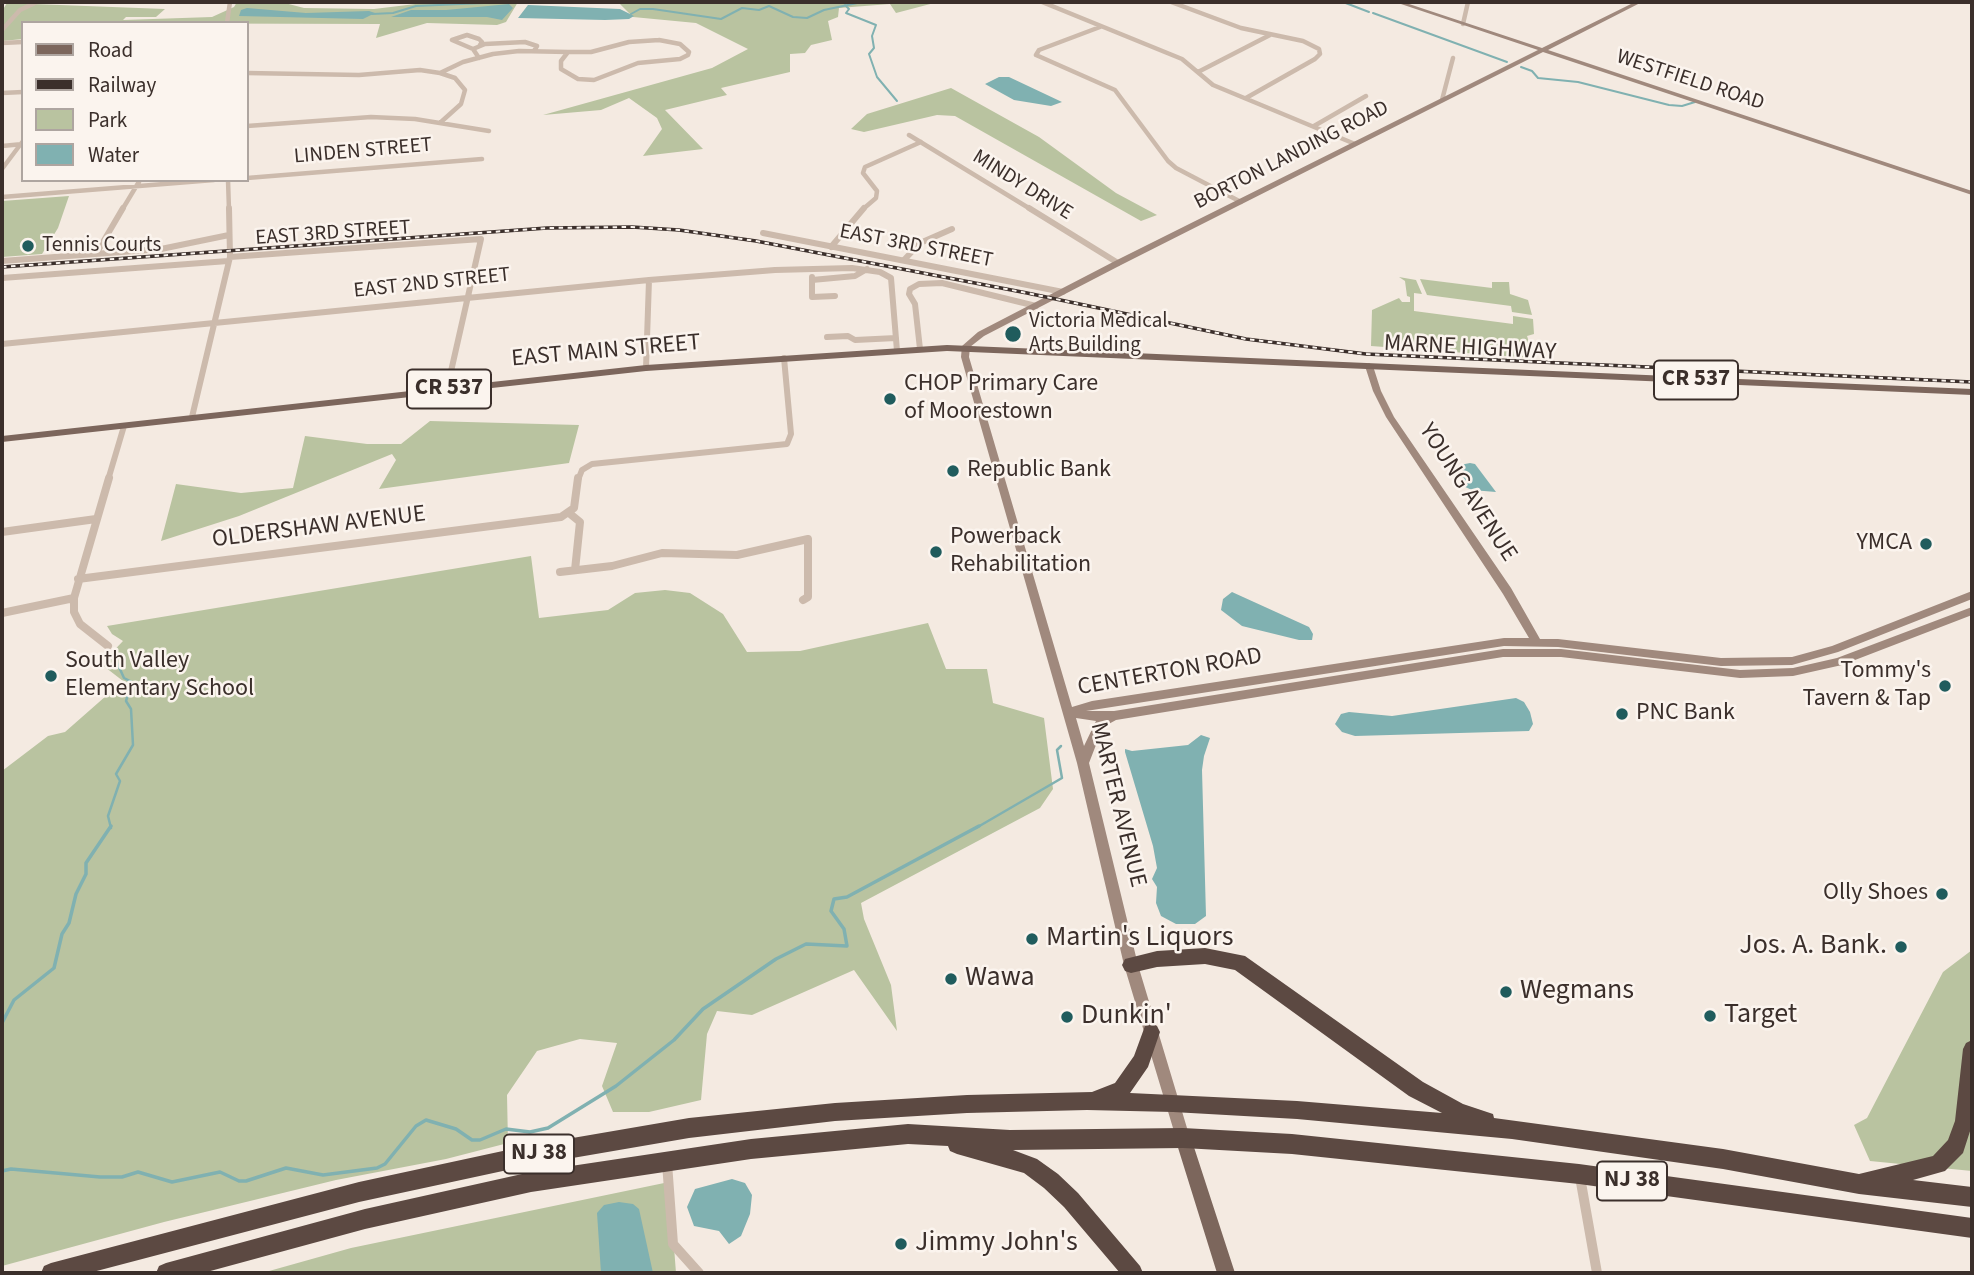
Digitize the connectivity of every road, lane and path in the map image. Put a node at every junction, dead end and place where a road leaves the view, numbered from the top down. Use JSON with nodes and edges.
{"nodes":[{"id":1,"x":37,"y":2,"type":"edge"},
{"id":2,"x":230,"y":2,"type":"edge"},
{"id":3,"x":1042,"y":2,"type":"edge"},
{"id":4,"x":1171,"y":2,"type":"edge"},
{"id":5,"x":1398,"y":2,"type":"edge"},
{"id":6,"x":1468,"y":2,"type":"edge"},
{"id":7,"x":1639,"y":2,"type":"edge"},
{"id":8,"x":228,"y":21,"type":"edge"},
{"id":9,"x":1463,"y":24,"type":"junction"},
{"id":10,"x":1100,"y":27,"type":"junction"},
{"id":11,"x":2,"y":30,"type":"edge"},
{"id":12,"x":1271,"y":34,"type":"junction"},
{"id":13,"x":21,"y":42,"type":"edge"},
{"id":14,"x":2,"y":43,"type":"edge"},
{"id":15,"x":480,"y":45,"type":"junction"},
{"id":16,"x":473,"y":49,"type":"junction"},
{"id":17,"x":534,"y":51,"type":"junction"},
{"id":18,"x":1543,"y":51,"type":"junction"},
{"id":19,"x":568,"y":52,"type":"junction"},
{"id":20,"x":479,"y":58,"type":"junction"},
{"id":21,"x":1453,"y":58,"type":"dead end"},
{"id":22,"x":1198,"y":72,"type":"junction"},
{"id":23,"x":248,"y":73,"type":"edge"},
{"id":24,"x":440,"y":73,"type":"junction"},
{"id":25,"x":21,"y":92,"type":"edge"},
{"id":26,"x":2,"y":93,"type":"edge"},
{"id":27,"x":1366,"y":96,"type":"dead end"},
{"id":28,"x":1246,"y":98,"type":"junction"},
{"id":29,"x":1442,"y":100,"type":"junction"},
{"id":30,"x":441,"y":122,"type":"junction"},
{"id":31,"x":248,"y":126,"type":"edge"},
{"id":32,"x":1314,"y":126,"type":"junction"},
{"id":33,"x":489,"y":131,"type":"dead end"},
{"id":34,"x":909,"y":135,"type":"dead end"},
{"id":35,"x":921,"y":142,"type":"junction"},
{"id":36,"x":21,"y":143,"type":"edge"},
{"id":37,"x":21,"y":144,"type":"edge"},
{"id":38,"x":1355,"y":144,"type":"junction"},
{"id":39,"x":2,"y":146,"type":"edge"},
{"id":40,"x":482,"y":159,"type":"dead end"},
{"id":41,"x":2,"y":169,"type":"edge"},
{"id":42,"x":248,"y":178,"type":"edge"},
{"id":43,"x":163,"y":182,"type":"edge"},
{"id":44,"x":228,"y":182,"type":"edge"},
{"id":45,"x":138,"y":183,"type":"edge"},
{"id":46,"x":1972,"y":193,"type":"edge"},
{"id":47,"x":2,"y":197,"type":"edge"},
{"id":48,"x":1241,"y":202,"type":"junction"},
{"id":49,"x":952,"y":229,"type":"dead end"},
{"id":50,"x":763,"y":233,"type":"dead end"},
{"id":51,"x":229,"y":235,"type":"junction"},
{"id":52,"x":831,"y":247,"type":"junction"},
{"id":53,"x":96,"y":254,"type":"junction"},
{"id":54,"x":229,"y":259,"type":"junction"},
{"id":55,"x":904,"y":260,"type":"junction"},
{"id":56,"x":2,"y":261,"type":"edge"},
{"id":57,"x":1118,"y":263,"type":"junction"},
{"id":58,"x":867,"y":269,"type":"junction"},
{"id":59,"x":811,"y":270,"type":"junction"},
{"id":60,"x":2,"y":278,"type":"edge"},
{"id":61,"x":649,"y":280,"type":"junction"},
{"id":62,"x":812,"y":280,"type":"junction"},
{"id":63,"x":1063,"y":292,"type":"junction"},
{"id":64,"x":835,"y":296,"type":"dead end"},
{"id":65,"x":468,"y":298,"type":"junction"},
{"id":66,"x":1036,"y":306,"type":"junction"},
{"id":67,"x":215,"y":323,"type":"junction"},
{"id":68,"x":827,"y":337,"type":"dead end"},
{"id":69,"x":896,"y":338,"type":"junction"},
{"id":70,"x":2,"y":344,"type":"edge"},
{"id":71,"x":966,"y":348,"type":"junction"},
{"id":72,"x":920,"y":349,"type":"junction"},
{"id":73,"x":897,"y":351,"type":"junction"},
{"id":74,"x":784,"y":358,"type":"junction"},
{"id":75,"x":1369,"y":366,"type":"junction"},
{"id":76,"x":646,"y":368,"type":"junction"},
{"id":77,"x":447,"y":389,"type":"junction"},
{"id":78,"x":1972,"y":392,"type":"edge"},
{"id":79,"x":192,"y":417,"type":"junction"},
{"id":80,"x":124,"y":425,"type":"junction"},
{"id":81,"x":2,"y":439,"type":"edge"},
{"id":82,"x":567,"y":514,"type":"junction"},
{"id":83,"x":96,"y":519,"type":"junction"},
{"id":84,"x":2,"y":532,"type":"edge"},
{"id":85,"x":575,"y":570,"type":"junction"},
{"id":86,"x":560,"y":572,"type":"dead end"},
{"id":87,"x":78,"y":579,"type":"junction"},
{"id":88,"x":1972,"y":595,"type":"edge"},
{"id":89,"x":74,"y":598,"type":"junction"},
{"id":90,"x":803,"y":600,"type":"dead end"},
{"id":91,"x":1972,"y":611,"type":"edge"},
{"id":92,"x":2,"y":612,"type":"edge"},
{"id":93,"x":1536,"y":642,"type":"junction"},
{"id":94,"x":108,"y":646,"type":"dead end"},
{"id":95,"x":1069,"y":712,"type":"junction"},
{"id":96,"x":1114,"y":716,"type":"junction"},
{"id":97,"x":1083,"y":762,"type":"junction"},
{"id":98,"x":1131,"y":965,"type":"junction"},
{"id":99,"x":1152,"y":1032,"type":"junction"},
{"id":100,"x":1972,"y":1049,"type":"edge"},
{"id":101,"x":1087,"y":1101,"type":"junction"},
{"id":102,"x":1173,"y":1103,"type":"junction"},
{"id":103,"x":1512,"y":1129,"type":"junction"},
{"id":104,"x":908,"y":1134,"type":"junction"},
{"id":105,"x":1183,"y":1138,"type":"junction"},
{"id":106,"x":667,"y":1161,"type":"junction"},
{"id":107,"x":1579,"y":1174,"type":"junction"},
{"id":108,"x":1859,"y":1184,"type":"junction"},
{"id":109,"x":1972,"y":1196,"type":"edge"},
{"id":110,"x":1972,"y":1228,"type":"edge"},
{"id":111,"x":51,"y":1273,"type":"edge"},
{"id":112,"x":166,"y":1273,"type":"edge"},
{"id":113,"x":699,"y":1273,"type":"edge"},
{"id":114,"x":1133,"y":1273,"type":"edge"},
{"id":115,"x":1226,"y":1273,"type":"edge"},
{"id":116,"x":1597,"y":1273,"type":"edge"}],
"edges":[{"from":1,"to":11,"type":"street"},
{"from":2,"to":8,"type":"street"},
{"from":3,"to":10,"type":"street"},
{"from":4,"to":12,"type":"street"},
{"from":5,"to":9,"type":"street","name":"WESTFIELD ROAD"},
{"from":6,"to":9,"type":"street"},
{"from":7,"to":18,"type":"street","name":"BORTON LANDING ROAD"},
{"from":9,"to":18,"type":"street","name":"WESTFIELD ROAD"},
{"from":10,"to":22,"type":"street"},
{"from":10,"to":48,"type":"street"},
{"from":12,"to":22,"type":"street"},
{"from":12,"to":28,"type":"street"},
{"from":13,"to":14,"type":"street"},
{"from":15,"to":16,"type":"street"},
{"from":15,"to":16,"type":"street"},
{"from":15,"to":17,"type":"street"},
{"from":16,"to":20,"type":"street"},
{"from":17,"to":19,"type":"street"},
{"from":17,"to":20,"type":"street"},
{"from":18,"to":29,"type":"street","name":"BORTON LANDING ROAD"},
{"from":18,"to":46,"type":"street","name":"WESTFIELD ROAD"},
{"from":19,"to":19,"type":"street"},
{"from":20,"to":24,"type":"street"},
{"from":21,"to":29,"type":"street"},
{"from":22,"to":28,"type":"street"},
{"from":23,"to":24,"type":"street"},
{"from":24,"to":30,"type":"street"},
{"from":25,"to":26,"type":"street"},
{"from":27,"to":32,"type":"street"},
{"from":28,"to":32,"type":"street"},
{"from":29,"to":38,"type":"street","name":"BORTON LANDING ROAD"},
{"from":30,"to":31,"type":"street"},
{"from":30,"to":33,"type":"street"},
{"from":32,"to":38,"type":"street"},
{"from":34,"to":35,"type":"street","name":"MINDY DRIVE"},
{"from":35,"to":52,"type":"street"},
{"from":35,"to":57,"type":"street","name":"MINDY DRIVE"},
{"from":36,"to":39,"type":"street"},
{"from":37,"to":41,"type":"street"},
{"from":38,"to":48,"type":"street","name":"BORTON LANDING ROAD"},
{"from":40,"to":42,"type":"street","name":"LINDEN STREET"},
{"from":43,"to":45,"type":"street"},
{"from":44,"to":51,"type":"street"},
{"from":45,"to":47,"type":"street"},
{"from":45,"to":53,"type":"street"},
{"from":48,"to":57,"type":"street","name":"BORTON LANDING ROAD"},
{"from":49,"to":55,"type":"street"},
{"from":50,"to":52,"type":"street","name":"EAST 3RD STREET"},
{"from":51,"to":53,"type":"street","name":"EAST 3RD STREET"},
{"from":51,"to":54,"type":"street"},
{"from":52,"to":55,"type":"street","name":"EAST 3RD STREET"},
{"from":53,"to":56,"type":"street","name":"EAST 3RD STREET"},
{"from":54,"to":60,"type":"street","name":"EAST 3RD STREET"},
{"from":54,"to":65,"type":"street","name":"EAST 3RD STREET"},
{"from":54,"to":67,"type":"street"},
{"from":55,"to":63,"type":"street","name":"EAST 3RD STREET"},
{"from":57,"to":63,"type":"street","name":"BORTON LANDING ROAD"},
{"from":58,"to":59,"type":"street","name":"EAST 2ND STREET"},
{"from":58,"to":62,"type":"street"},
{"from":58,"to":69,"type":"street"},
{"from":59,"to":61,"type":"street","name":"EAST 2ND STREET"},
{"from":59,"to":62,"type":"street"},
{"from":61,"to":65,"type":"street","name":"EAST 2ND STREET"},
{"from":61,"to":76,"type":"street"},
{"from":62,"to":64,"type":"street"},
{"from":63,"to":66,"type":"street","name":"BORTON LANDING ROAD"},
{"from":65,"to":67,"type":"street","name":"EAST 2ND STREET"},
{"from":65,"to":77,"type":"street"},
{"from":66,"to":71,"type":"street","name":"BORTON LANDING ROAD"},
{"from":66,"to":72,"type":"street"},
{"from":67,"to":70,"type":"street","name":"EAST 2ND STREET"},
{"from":67,"to":79,"type":"street"},
{"from":68,"to":69,"type":"street"},
{"from":69,"to":73,"type":"street"},
{"from":71,"to":72,"type":"main road","name":"EAST MAIN STREET","number":"CR 537"},
{"from":71,"to":75,"type":"main road","name":"MARNE HIGHWAY","number":"CR 537"},
{"from":71,"to":95,"type":"street","name":"MARTER AVENUE"},
{"from":72,"to":73,"type":"main road","name":"EAST MAIN STREET","number":"CR 537"},
{"from":73,"to":74,"type":"main road","name":"EAST MAIN STREET","number":"CR 537"},
{"from":74,"to":76,"type":"main road","name":"EAST MAIN STREET","number":"CR 537"},
{"from":74,"to":82,"type":"street"},
{"from":75,"to":78,"type":"main road","name":"MARNE HIGHWAY","number":"CR 537"},
{"from":75,"to":93,"type":"street","name":"YOUNG AVENUE"},
{"from":76,"to":77,"type":"main road","name":"EAST MAIN STREET","number":"CR 537"},
{"from":77,"to":79,"type":"main road","name":"EAST MAIN STREET","number":"CR 537"},
{"from":79,"to":80,"type":"main road","name":"EAST MAIN STREET","number":"CR 537"},
{"from":80,"to":81,"type":"main road","name":"EAST MAIN STREET","number":"CR 537"},
{"from":80,"to":83,"type":"street"},
{"from":82,"to":85,"type":"street"},
{"from":82,"to":87,"type":"street","name":"OLDERSHAW AVENUE"},
{"from":83,"to":84,"type":"street"},
{"from":83,"to":87,"type":"street"},
{"from":85,"to":86,"type":"street"},
{"from":85,"to":90,"type":"street"},
{"from":87,"to":89,"type":"street"},
{"from":88,"to":93,"type":"street","name":"CENTERTON ROAD"},
{"from":89,"to":92,"type":"street"},
{"from":89,"to":94,"type":"street"},
{"from":91,"to":96,"type":"street","name":"CENTERTON ROAD"},
{"from":93,"to":95,"type":"street","name":"CENTERTON ROAD"},
{"from":95,"to":96,"type":"street","name":"CENTERTON ROAD"},
{"from":95,"to":97,"type":"street","name":"MARTER AVENUE"},
{"from":96,"to":97,"type":"street"},
{"from":97,"to":98,"type":"street","name":"MARTER AVENUE"},
{"from":98,"to":99,"type":"street","name":"MARTER AVENUE"},
{"from":98,"to":103,"type":"highway"},
{"from":99,"to":101,"type":"highway"},
{"from":99,"to":102,"type":"street","name":"MARTER AVENUE"},
{"from":100,"to":108,"type":"highway"},
{"from":101,"to":102,"type":"highway","number":"NJ 38"},
{"from":101,"to":111,"type":"highway","number":"NJ 38"},
{"from":102,"to":103,"type":"highway","number":"NJ 38"},
{"from":102,"to":105,"type":"street","name":"MARTER AVENUE"},
{"from":103,"to":108,"type":"highway","number":"NJ 38"},
{"from":104,"to":105,"type":"highway","number":"NJ 38"},
{"from":104,"to":106,"type":"highway","number":"NJ 38"},
{"from":104,"to":114,"type":"highway"},
{"from":105,"to":107,"type":"highway","number":"NJ 38"},
{"from":105,"to":115,"type":"main road","name":"MARTER AVENUE"},
{"from":106,"to":112,"type":"highway","number":"NJ 38"},
{"from":106,"to":113,"type":"street"},
{"from":107,"to":110,"type":"highway","number":"NJ 38"},
{"from":107,"to":116,"type":"street"},
{"from":108,"to":109,"type":"highway","number":"NJ 38"}]}
